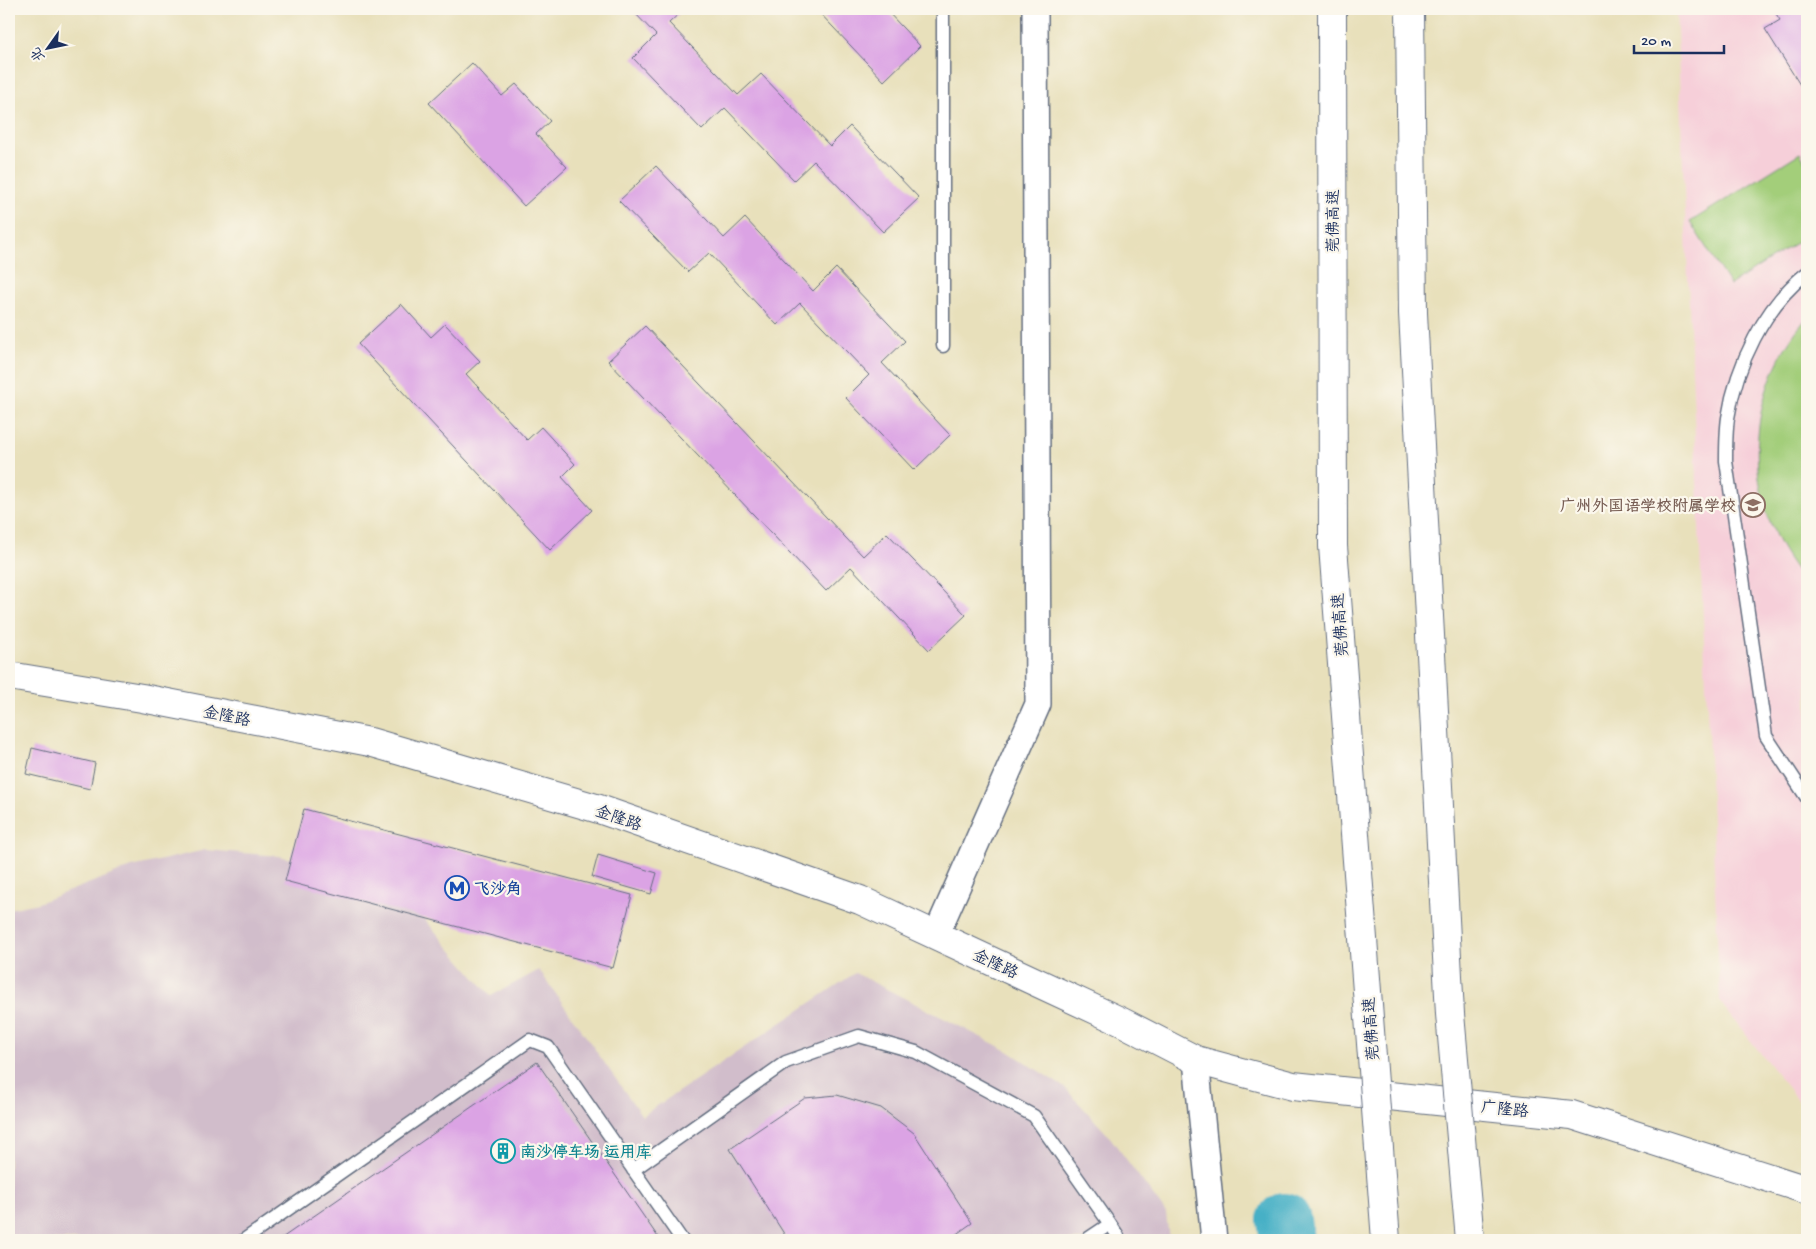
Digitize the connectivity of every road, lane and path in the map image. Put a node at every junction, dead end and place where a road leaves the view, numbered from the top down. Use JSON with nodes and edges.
{"nodes":[{"id":1,"x":943,"y":9,"type":"edge"},
{"id":2,"x":1035,"y":9,"type":"edge"},
{"id":3,"x":1332,"y":9,"type":"edge"},
{"id":4,"x":1410,"y":9,"type":"edge"},
{"id":5,"x":1807,"y":273,"type":"edge"},
{"id":6,"x":943,"y":346,"type":"dead end"},
{"id":7,"x":9,"y":676,"type":"edge"},
{"id":8,"x":1807,"y":798,"type":"edge"},
{"id":9,"x":936,"y":935,"type":"junction"},
{"id":10,"x":1196,"y":1060,"type":"junction"},
{"id":11,"x":633,"y":1170,"type":"junction"},
{"id":12,"x":1807,"y":1190,"type":"edge"},
{"id":13,"x":1110,"y":1224,"type":"junction"},
{"id":14,"x":244,"y":1240,"type":"edge"},
{"id":15,"x":682,"y":1240,"type":"edge"},
{"id":16,"x":1086,"y":1240,"type":"edge"},
{"id":17,"x":1118,"y":1240,"type":"edge"},
{"id":18,"x":1214,"y":1240,"type":"edge"},
{"id":19,"x":1386,"y":1240,"type":"edge"},
{"id":20,"x":1470,"y":1240,"type":"edge"}],
"edges":[{"from":1,"to":6,"type":"lane"},
{"from":2,"to":9,"type":"street"},
{"from":3,"to":19,"type":"main road","name":"莞佛高速","bridge":true},
{"from":4,"to":20,"type":"main road","bridge":true},
{"from":5,"to":8,"type":"lane"},
{"from":7,"to":9,"type":"main road","name":"金隆路"},
{"from":9,"to":10,"type":"main road","name":"金隆路"},
{"from":10,"to":12,"type":"main road","name":"广隆路"},
{"from":10,"to":18,"type":"street"},
{"from":11,"to":13,"type":"lane"},
{"from":11,"to":14,"type":"lane"},
{"from":11,"to":15,"type":"lane"},
{"from":13,"to":16,"type":"lane"},
{"from":13,"to":17,"type":"lane"}]}
